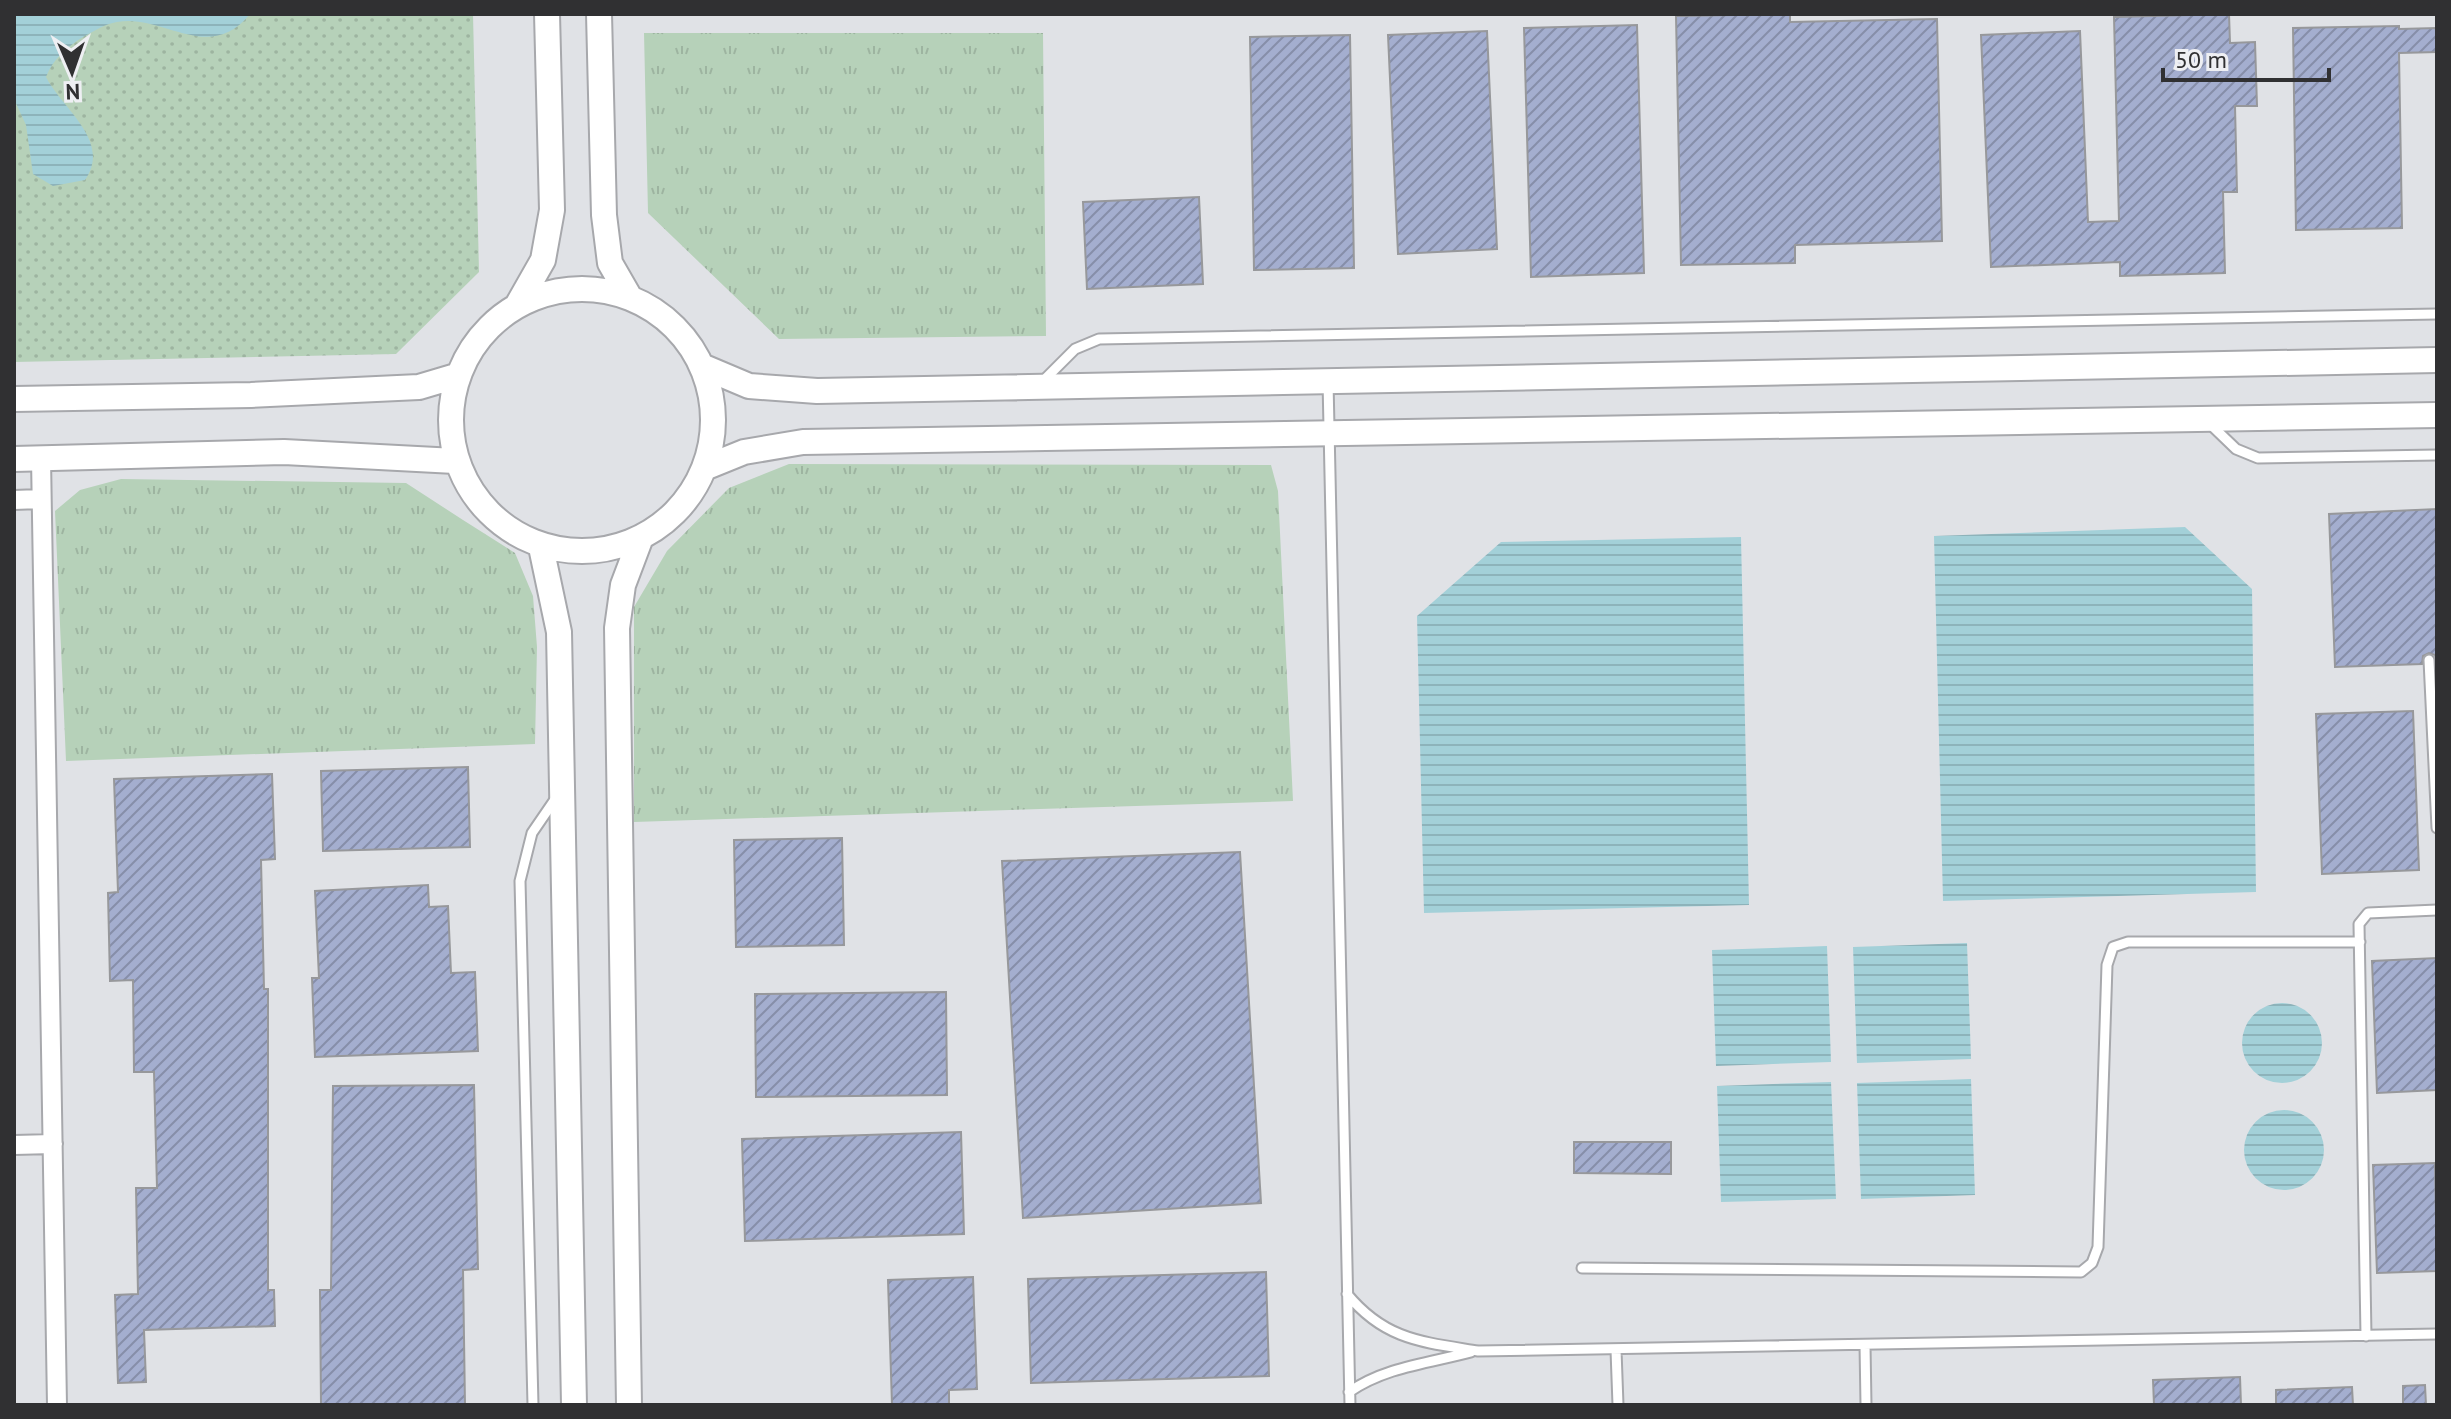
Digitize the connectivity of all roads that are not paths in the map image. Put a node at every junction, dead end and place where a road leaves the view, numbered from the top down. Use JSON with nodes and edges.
{"nodes":[{"id":1,"x":547,"y":14,"type":"edge"},
{"id":2,"x":599,"y":14,"type":"edge"},
{"id":3,"x":629,"y":296,"type":"junction"},
{"id":4,"x":518,"y":304,"type":"junction"},
{"id":5,"x":2437,"y":314,"type":"edge"},
{"id":6,"x":2437,"y":360,"type":"edge"},
{"id":7,"x":704,"y":367,"type":"junction"},
{"id":8,"x":456,"y":376,"type":"junction"},
{"id":9,"x":1328,"y":381,"type":"junction"},
{"id":10,"x":1037,"y":387,"type":"junction"},
{"id":11,"x":14,"y":399,"type":"edge"},
{"id":12,"x":2437,"y":415,"type":"edge"},
{"id":13,"x":2204,"y":419,"type":"junction"},
{"id":14,"x":1329,"y":434,"type":"junction"},
{"id":15,"x":2437,"y":455,"type":"edge"},
{"id":16,"x":41,"y":458,"type":"junction"},
{"id":17,"x":14,"y":459,"type":"edge"},
{"id":18,"x":455,"y":461,"type":"junction"},
{"id":19,"x":707,"y":467,"type":"junction"},
{"id":20,"x":40,"y":499,"type":"junction"},
{"id":21,"x":14,"y":500,"type":"edge"},
{"id":22,"x":640,"y":540,"type":"junction"},
{"id":23,"x":541,"y":547,"type":"junction"},
{"id":24,"x":2429,"y":660,"type":"dead end"},
{"id":25,"x":562,"y":791,"type":"junction"},
{"id":26,"x":2437,"y":828,"type":"edge"},
{"id":27,"x":2437,"y":910,"type":"edge"},
{"id":28,"x":2360,"y":942,"type":"junction"},
{"id":29,"x":53,"y":1144,"type":"junction"},
{"id":30,"x":14,"y":1145,"type":"edge"},
{"id":31,"x":1582,"y":1268,"type":"dead end"},
{"id":32,"x":1347,"y":1294,"type":"junction"},
{"id":33,"x":2437,"y":1334,"type":"edge"},
{"id":34,"x":2366,"y":1336,"type":"junction"},
{"id":35,"x":1865,"y":1345,"type":"junction"},
{"id":36,"x":1616,"y":1350,"type":"junction"},
{"id":37,"x":1478,"y":1351,"type":"junction"},
{"id":38,"x":1349,"y":1392,"type":"junction"},
{"id":39,"x":57,"y":1405,"type":"edge"},
{"id":40,"x":533,"y":1405,"type":"edge"},
{"id":41,"x":574,"y":1405,"type":"edge"},
{"id":42,"x":629,"y":1405,"type":"edge"},
{"id":43,"x":1350,"y":1405,"type":"edge"},
{"id":44,"x":1618,"y":1405,"type":"edge"},
{"id":45,"x":1866,"y":1405,"type":"edge"}],
"edges":[{"from":1,"to":4,"type":"street"},
{"from":2,"to":3,"type":"street"},
{"from":3,"to":4,"type":"street"},
{"from":3,"to":7,"type":"street"},
{"from":4,"to":8,"type":"street"},
{"from":5,"to":10,"type":"lane"},
{"from":6,"to":9,"type":"street"},
{"from":7,"to":10,"type":"street"},
{"from":7,"to":19,"type":"street"},
{"from":8,"to":11,"type":"street"},
{"from":8,"to":18,"type":"street"},
{"from":9,"to":10,"type":"street"},
{"from":9,"to":14,"type":"lane"},
{"from":12,"to":13,"type":"street"},
{"from":13,"to":14,"type":"street"},
{"from":13,"to":15,"type":"lane"},
{"from":14,"to":19,"type":"street"},
{"from":14,"to":32,"type":"lane"},
{"from":16,"to":17,"type":"street"},
{"from":16,"to":18,"type":"street"},
{"from":16,"to":20,"type":"street"},
{"from":18,"to":23,"type":"street"},
{"from":19,"to":22,"type":"street"},
{"from":20,"to":21,"type":"street"},
{"from":20,"to":29,"type":"street"},
{"from":22,"to":23,"type":"street"},
{"from":22,"to":42,"type":"street"},
{"from":23,"to":25,"type":"street"},
{"from":24,"to":26,"type":"lane"},
{"from":25,"to":40,"type":"lane"},
{"from":25,"to":41,"type":"street"},
{"from":27,"to":28,"type":"lane"},
{"from":28,"to":31,"type":"lane"},
{"from":28,"to":34,"type":"lane"},
{"from":29,"to":30,"type":"street"},
{"from":29,"to":39,"type":"street"},
{"from":32,"to":37,"type":"lane"},
{"from":32,"to":38,"type":"lane"},
{"from":33,"to":34,"type":"lane"},
{"from":34,"to":35,"type":"lane"},
{"from":35,"to":36,"type":"lane"},
{"from":35,"to":45,"type":"lane"},
{"from":36,"to":37,"type":"lane"},
{"from":36,"to":44,"type":"lane"},
{"from":37,"to":38,"type":"lane"},
{"from":38,"to":43,"type":"lane"}]}
